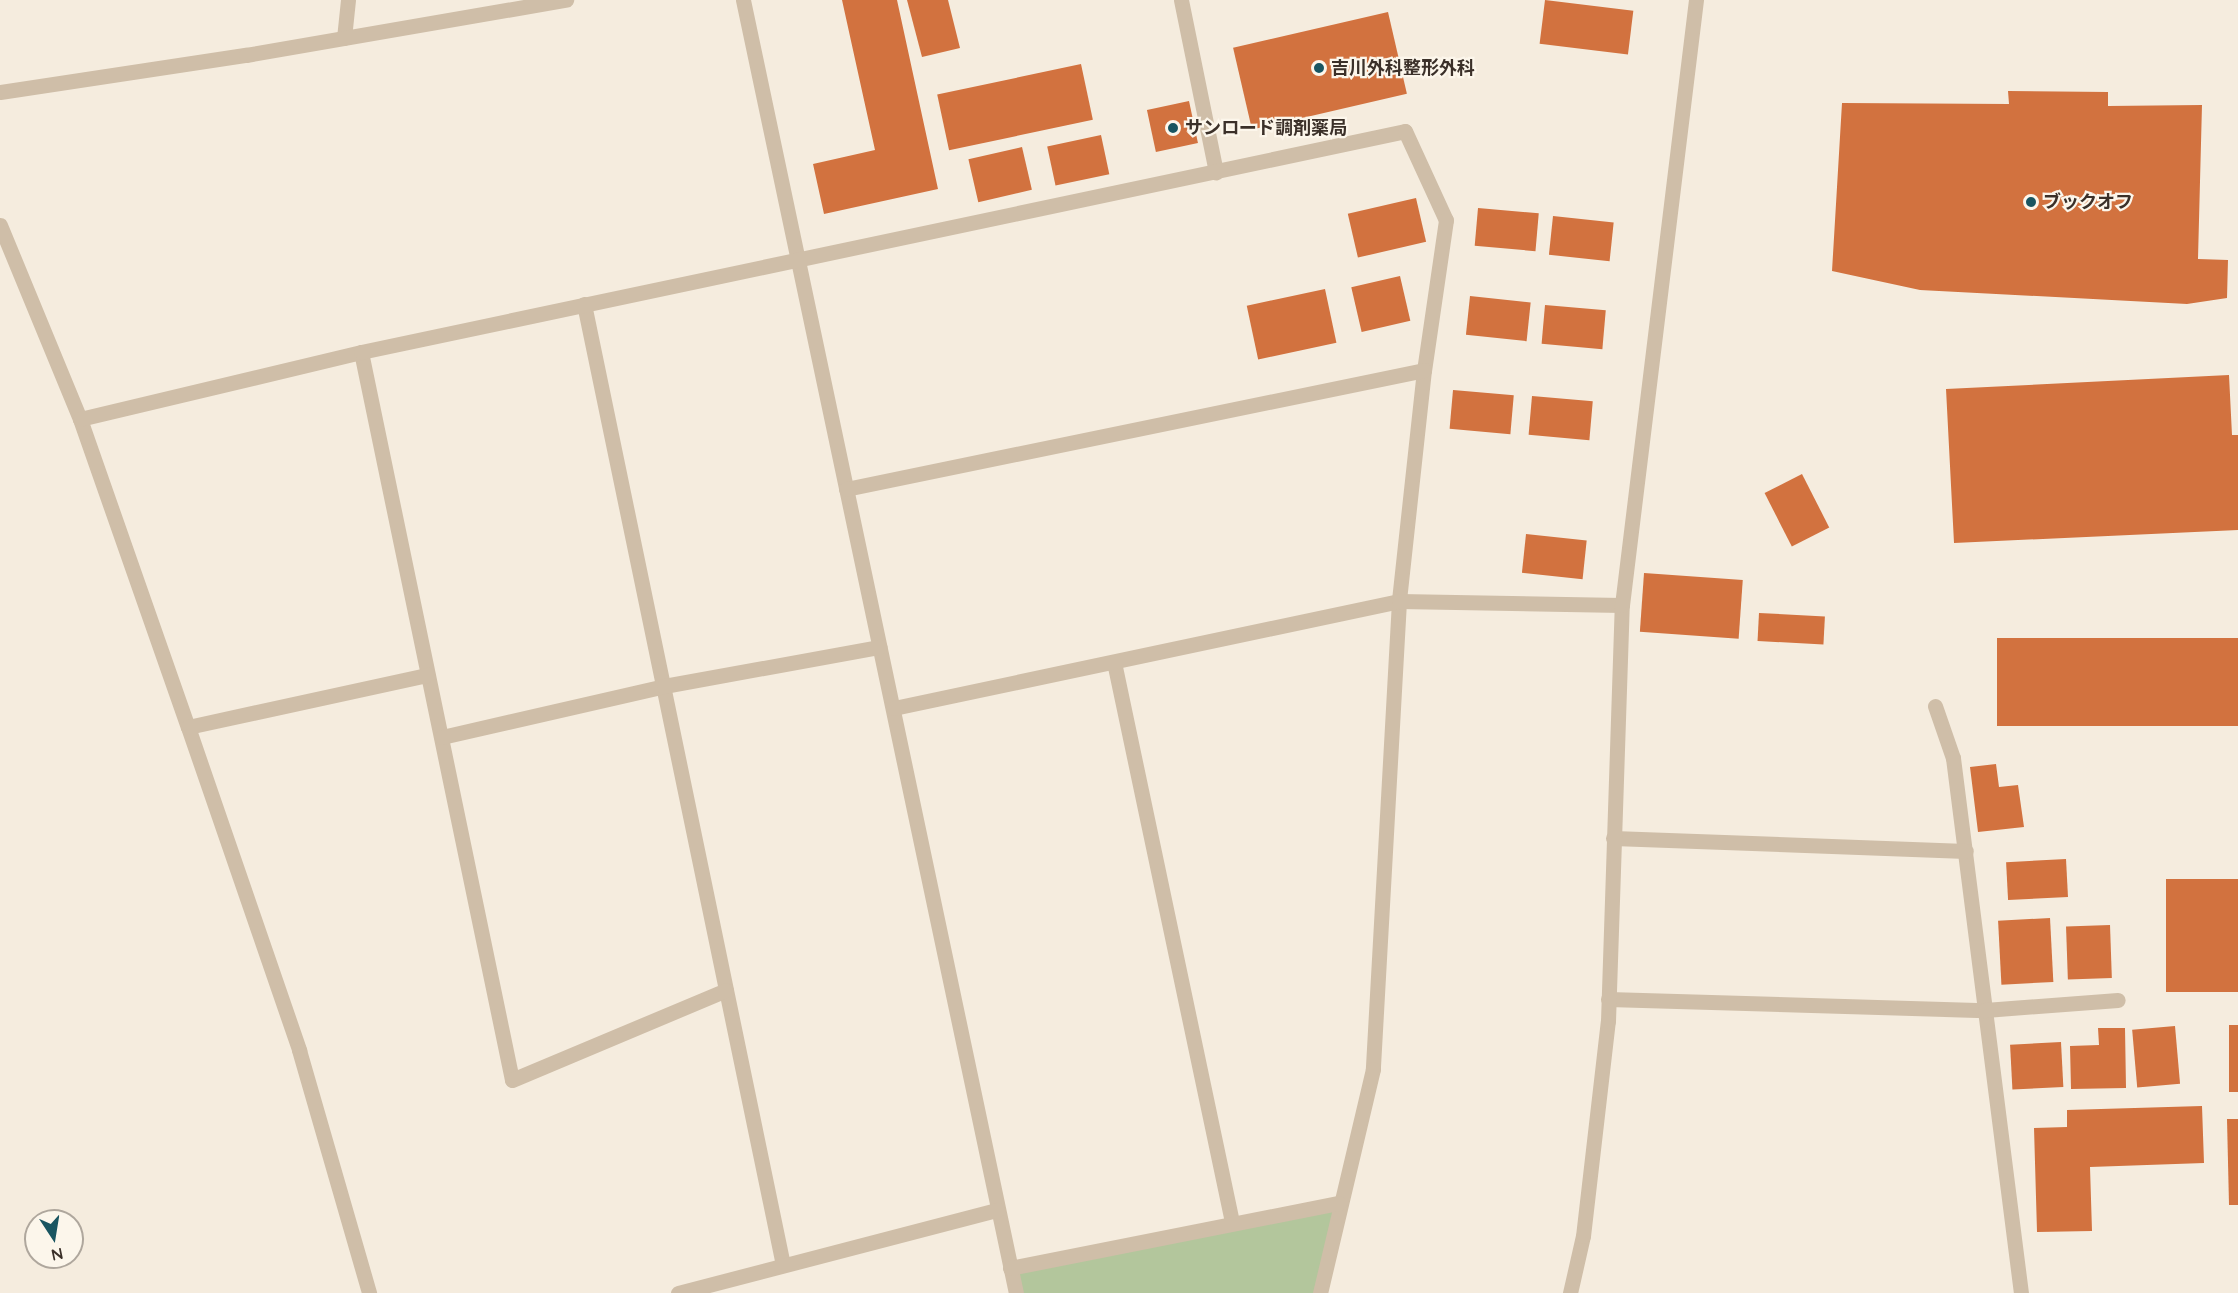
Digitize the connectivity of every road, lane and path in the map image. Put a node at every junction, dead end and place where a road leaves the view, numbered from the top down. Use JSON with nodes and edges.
{"nodes":[{"id":1,"x":348,"y":0,"type":"edge"},
{"id":2,"x":566,"y":0,"type":"edge"},
{"id":3,"x":742,"y":0,"type":"edge"},
{"id":4,"x":1181,"y":0,"type":"edge"},
{"id":5,"x":1696,"y":0,"type":"edge"},
{"id":6,"x":344,"y":38,"type":"junction"},
{"id":7,"x":0,"y":92,"type":"edge"},
{"id":8,"x":1216,"y":172,"type":"junction"},
{"id":9,"x":0,"y":225,"type":"edge"},
{"id":10,"x":795,"y":260,"type":"junction"},
{"id":11,"x":584,"y":304,"type":"junction"},
{"id":12,"x":361,"y":352,"type":"junction"},
{"id":13,"x":1424,"y":370,"type":"junction"},
{"id":14,"x":80,"y":419,"type":"junction"},
{"id":15,"x":846,"y":489,"type":"junction"},
{"id":16,"x":1399,"y":601,"type":"junction"},
{"id":17,"x":1622,"y":605,"type":"junction"},
{"id":18,"x":879,"y":647,"type":"junction"},
{"id":19,"x":1113,"y":662,"type":"junction"},
{"id":20,"x":427,"y":675,"type":"junction"},
{"id":21,"x":664,"y":686,"type":"junction"},
{"id":22,"x":1935,"y":706,"type":"dead end"},
{"id":23,"x":894,"y":708,"type":"junction"},
{"id":24,"x":188,"y":727,"type":"junction"},
{"id":25,"x":442,"y":737,"type":"junction"},
{"id":26,"x":1613,"y":838,"type":"junction"},
{"id":27,"x":1966,"y":851,"type":"junction"},
{"id":28,"x":726,"y":990,"type":"junction"},
{"id":29,"x":1608,"y":999,"type":"junction"},
{"id":30,"x":2118,"y":1000,"type":"dead end"},
{"id":31,"x":1985,"y":1010,"type":"junction"},
{"id":32,"x":1339,"y":1203,"type":"junction"},
{"id":33,"x":998,"y":1210,"type":"junction"},
{"id":34,"x":1232,"y":1222,"type":"junction"},
{"id":35,"x":783,"y":1265,"type":"junction"},
{"id":36,"x":1010,"y":1268,"type":"junction"},
{"id":37,"x":696,"y":1291,"type":"edge"},
{"id":38,"x":369,"y":1293,"type":"edge"},
{"id":39,"x":678,"y":1293,"type":"edge"},
{"id":40,"x":1016,"y":1293,"type":"edge"},
{"id":41,"x":1320,"y":1293,"type":"edge"},
{"id":42,"x":1569,"y":1293,"type":"edge"},
{"id":43,"x":2021,"y":1293,"type":"edge"}],
"edges":[{"from":1,"to":6,"type":"street"},
{"from":2,"to":6,"type":"street"},
{"from":3,"to":10,"type":"street"},
{"from":4,"to":8,"type":"street"},
{"from":5,"to":17,"type":"street"},
{"from":6,"to":7,"type":"street"},
{"from":8,"to":10,"type":"street"},
{"from":8,"to":13,"type":"street"},
{"from":9,"to":14,"type":"street"},
{"from":10,"to":11,"type":"street"},
{"from":10,"to":15,"type":"street"},
{"from":11,"to":12,"type":"street"},
{"from":11,"to":21,"type":"street"},
{"from":12,"to":14,"type":"street"},
{"from":12,"to":20,"type":"street"},
{"from":13,"to":15,"type":"street"},
{"from":13,"to":16,"type":"street"},
{"from":14,"to":24,"type":"street"},
{"from":15,"to":18,"type":"street"},
{"from":16,"to":17,"type":"street"},
{"from":16,"to":19,"type":"street"},
{"from":16,"to":32,"type":"street"},
{"from":17,"to":26,"type":"street"},
{"from":18,"to":21,"type":"street"},
{"from":18,"to":23,"type":"street"},
{"from":19,"to":23,"type":"street"},
{"from":19,"to":34,"type":"street"},
{"from":20,"to":24,"type":"street"},
{"from":20,"to":25,"type":"street"},
{"from":21,"to":25,"type":"street"},
{"from":21,"to":28,"type":"street"},
{"from":22,"to":27,"type":"street"},
{"from":23,"to":33,"type":"street"},
{"from":24,"to":38,"type":"street"},
{"from":25,"to":28,"type":"street"},
{"from":26,"to":27,"type":"street"},
{"from":26,"to":29,"type":"street"},
{"from":27,"to":31,"type":"street"},
{"from":28,"to":35,"type":"street"},
{"from":29,"to":31,"type":"street"},
{"from":29,"to":42,"type":"street"},
{"from":30,"to":31,"type":"street"},
{"from":31,"to":43,"type":"street"},
{"from":32,"to":34,"type":"street"},
{"from":32,"to":41,"type":"street"},
{"from":33,"to":35,"type":"street"},
{"from":33,"to":36,"type":"street"},
{"from":34,"to":36,"type":"street"},
{"from":35,"to":37,"type":"street"},
{"from":36,"to":40,"type":"street"},
{"from":37,"to":39,"type":"street"}]}
